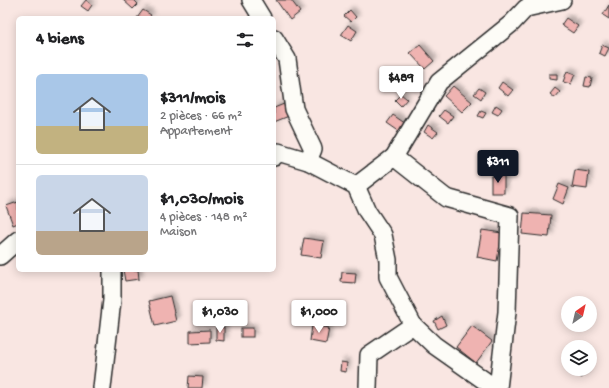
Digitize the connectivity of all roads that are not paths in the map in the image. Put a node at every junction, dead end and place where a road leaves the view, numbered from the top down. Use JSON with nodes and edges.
{"nodes":[{"id":1,"x":252,"y":0,"type":"edge"},
{"id":2,"x":562,"y":0,"type":"edge"},
{"id":3,"x":261,"y":16,"type":"edge"},
{"id":4,"x":276,"y":41,"type":"edge"},
{"id":5,"x":276,"y":154,"type":"edge"},
{"id":6,"x":394,"y":157,"type":"junction"},
{"id":7,"x":308,"y":162,"type":"junction"},
{"id":8,"x":356,"y":186,"type":"junction"},
{"id":9,"x":16,"y":242,"type":"edge"},
{"id":10,"x":0,"y":256,"type":"edge"},
{"id":11,"x":112,"y":272,"type":"edge"},
{"id":12,"x":412,"y":325,"type":"junction"},
{"id":13,"x":102,"y":388,"type":"edge"},
{"id":14,"x":368,"y":388,"type":"edge"},
{"id":15,"x":496,"y":388,"type":"edge"}],
"edges":[{"from":1,"to":3,"type":"street"},
{"from":2,"to":6,"type":"street"},
{"from":4,"to":7,"type":"street"},
{"from":5,"to":7,"type":"street"},
{"from":6,"to":8,"type":"street"},
{"from":6,"to":15,"type":"street"},
{"from":7,"to":8,"type":"street"},
{"from":8,"to":12,"type":"street"},
{"from":9,"to":10,"type":"street"},
{"from":11,"to":13,"type":"street"},
{"from":12,"to":14,"type":"street"},
{"from":12,"to":15,"type":"street"}]}
